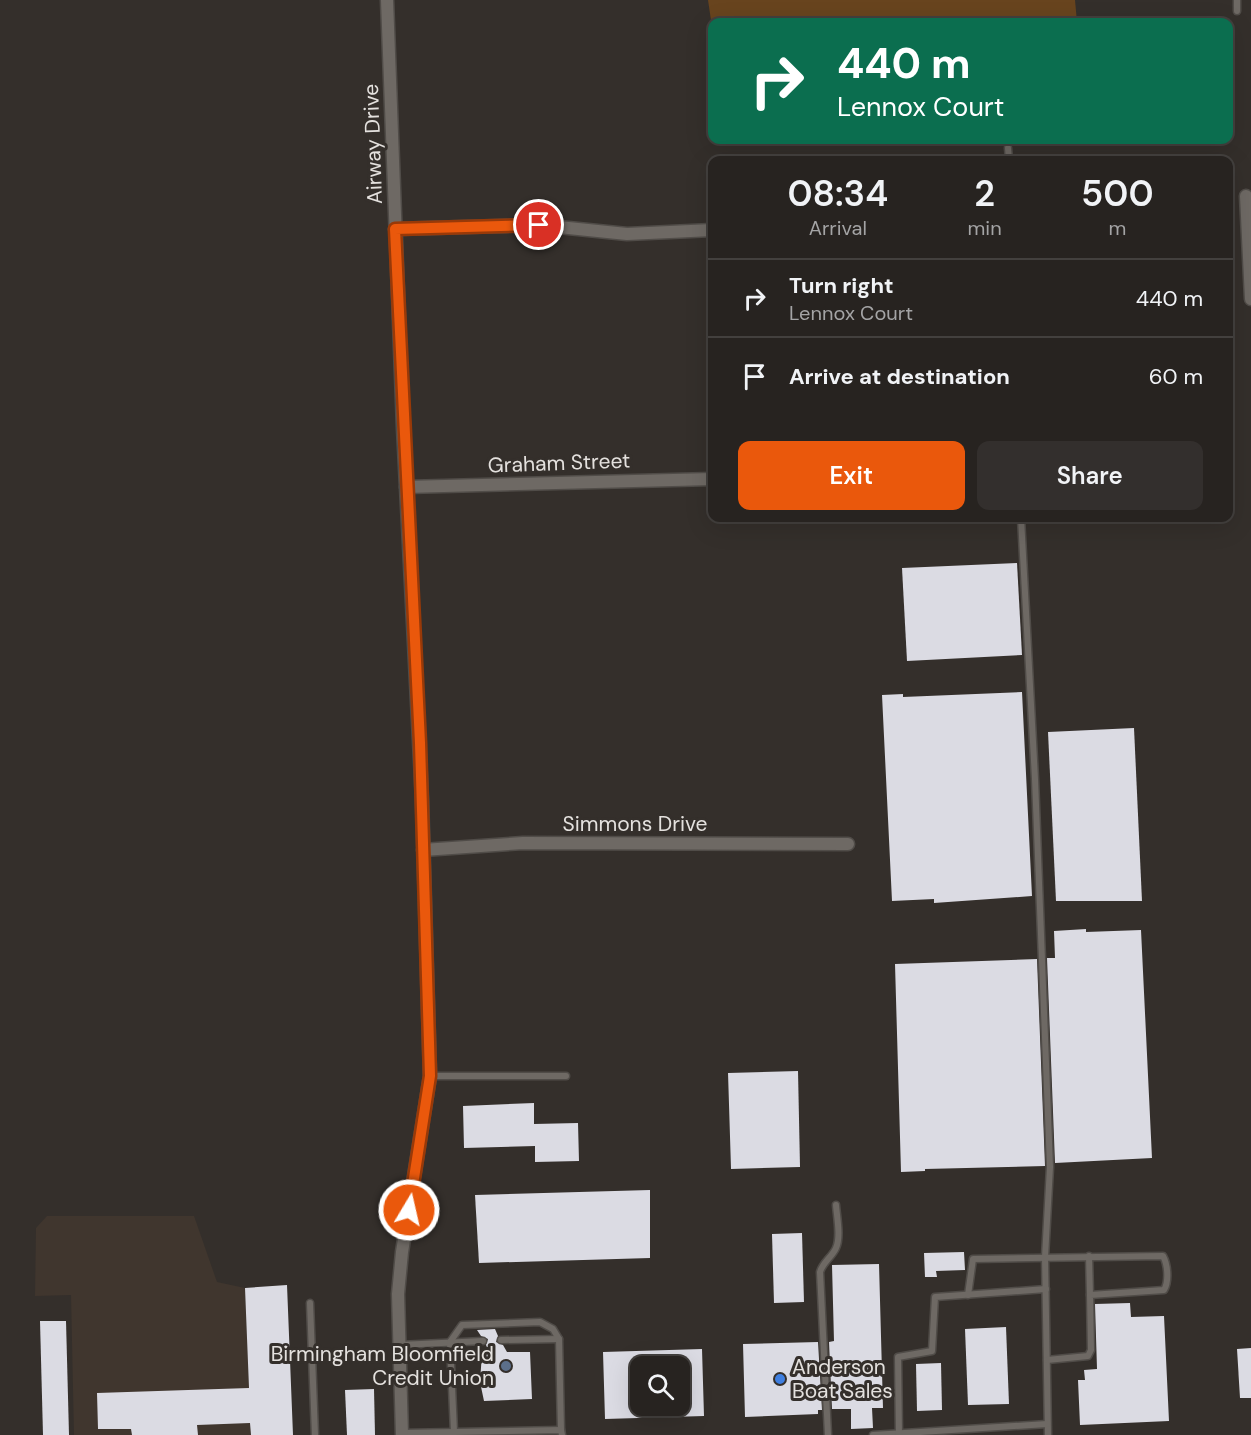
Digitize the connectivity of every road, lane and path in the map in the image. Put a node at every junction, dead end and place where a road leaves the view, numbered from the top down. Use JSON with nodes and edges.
{"nodes":[{"id":1,"x":387,"y":0,"type":"edge"},
{"id":2,"x":1237,"y":0,"type":"edge"},
{"id":3,"x":1238,"y":11,"type":"dead end"},
{"id":4,"x":1008,"y":148,"type":"dead end"},
{"id":5,"x":1009,"y":156,"type":"edge"},
{"id":6,"x":1246,"y":196,"type":"dead end"},
{"id":7,"x":395,"y":229,"type":"junction"},
{"id":8,"x":708,"y":230,"type":"edge"},
{"id":9,"x":1251,"y":299,"type":"edge"},
{"id":10,"x":708,"y":479,"type":"edge"},
{"id":11,"x":406,"y":487,"type":"junction"},
{"id":12,"x":1021,"y":522,"type":"edge"},
{"id":13,"x":848,"y":844,"type":"dead end"},
{"id":14,"x":423,"y":850,"type":"junction"},
{"id":15,"x":430,"y":1076,"type":"junction"},
{"id":16,"x":566,"y":1076,"type":"dead end"},
{"id":17,"x":836,"y":1205,"type":"dead end"},
{"id":18,"x":1089,"y":1256,"type":"junction"},
{"id":19,"x":1045,"y":1257,"type":"junction"},
{"id":20,"x":1046,"y":1289,"type":"junction"},
{"id":21,"x":968,"y":1295,"type":"junction"},
{"id":22,"x":1090,"y":1295,"type":"junction"},
{"id":23,"x":310,"y":1303,"type":"dead end"},
{"id":24,"x":559,"y":1339,"type":"junction"},
{"id":25,"x":483,"y":1341,"type":"dead end"},
{"id":26,"x":501,"y":1341,"type":"dead end"},
{"id":27,"x":450,"y":1342,"type":"junction"},
{"id":28,"x":400,"y":1345,"type":"junction"},
{"id":29,"x":1047,"y":1360,"type":"junction"},
{"id":30,"x":1047,"y":1424,"type":"junction"},
{"id":31,"x":454,"y":1432,"type":"junction"},
{"id":32,"x":562,"y":1433,"type":"edge"},
{"id":33,"x":402,"y":1434,"type":"edge"},
{"id":34,"x":899,"y":1434,"type":"edge"},
{"id":35,"x":315,"y":1435,"type":"edge"},
{"id":36,"x":828,"y":1435,"type":"edge"},
{"id":37,"x":873,"y":1435,"type":"edge"},
{"id":38,"x":1048,"y":1435,"type":"edge"}],
"edges":[{"from":1,"to":7,"type":"street","name":"Airway Drive"},
{"from":2,"to":3,"type":"lane"},
{"from":4,"to":5,"type":"lane"},
{"from":6,"to":9,"type":"street"},
{"from":7,"to":8,"type":"street"},
{"from":7,"to":11,"type":"street","name":"Airway Drive"},
{"from":10,"to":11,"type":"street","name":"Graham Street"},
{"from":11,"to":14,"type":"street","name":"Airway Drive"},
{"from":12,"to":19,"type":"lane"},
{"from":13,"to":14,"type":"street","name":"Simmons Drive"},
{"from":14,"to":15,"type":"street","name":"Airway Drive"},
{"from":15,"to":16,"type":"lane"},
{"from":15,"to":28,"type":"street","name":"Airway Drive"},
{"from":17,"to":36,"type":"lane"},
{"from":18,"to":19,"type":"lane"},
{"from":18,"to":22,"type":"lane"},
{"from":18,"to":22,"type":"lane"},
{"from":19,"to":20,"type":"lane"},
{"from":19,"to":21,"type":"lane"},
{"from":20,"to":21,"type":"lane"},
{"from":20,"to":29,"type":"lane"},
{"from":21,"to":34,"type":"lane"},
{"from":22,"to":29,"type":"lane"},
{"from":23,"to":35,"type":"lane"},
{"from":24,"to":26,"type":"lane"},
{"from":24,"to":27,"type":"lane"},
{"from":24,"to":32,"type":"lane"},
{"from":25,"to":27,"type":"lane"},
{"from":27,"to":28,"type":"lane"},
{"from":27,"to":31,"type":"lane"},
{"from":28,"to":33,"type":"street","name":"Airway Drive"},
{"from":29,"to":30,"type":"lane"},
{"from":30,"to":34,"type":"lane"},
{"from":30,"to":38,"type":"lane"},
{"from":31,"to":32,"type":"lane"},
{"from":31,"to":33,"type":"lane"},
{"from":34,"to":37,"type":"lane"}]}
